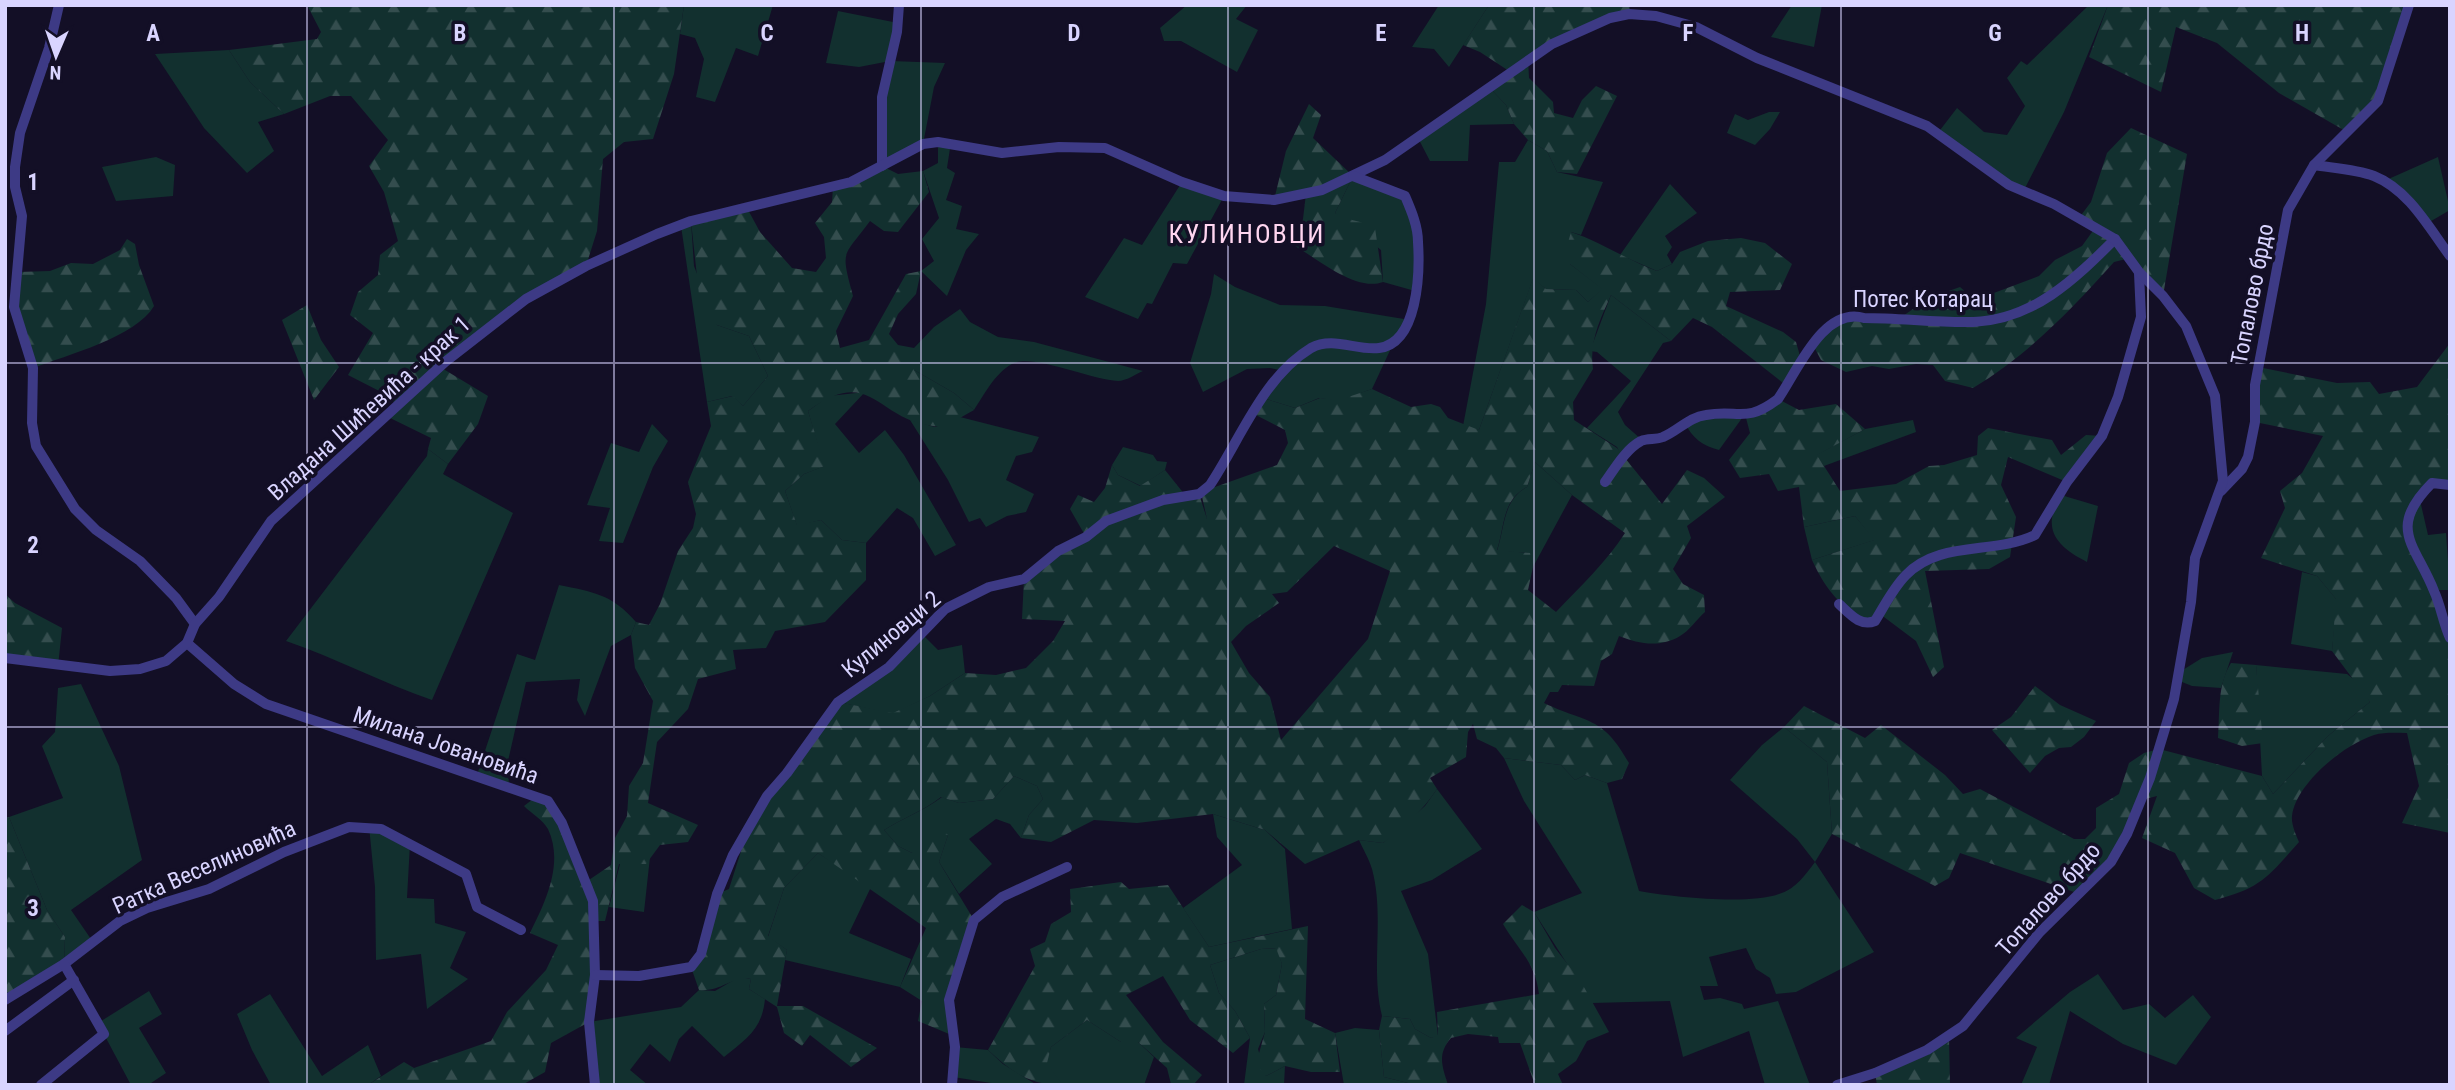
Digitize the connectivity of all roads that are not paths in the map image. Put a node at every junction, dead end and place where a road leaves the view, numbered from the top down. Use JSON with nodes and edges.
{"nodes":[{"id":1,"x":58,"y":5,"type":"edge"},
{"id":2,"x":899,"y":5,"type":"edge"},
{"id":3,"x":2409,"y":5,"type":"edge"},
{"id":4,"x":2314,"y":165,"type":"junction"},
{"id":5,"x":882,"y":166,"type":"junction"},
{"id":6,"x":1353,"y":176,"type":"junction"},
{"id":7,"x":10,"y":187,"type":"edge"},
{"id":8,"x":2115,"y":239,"type":"junction"},
{"id":9,"x":2450,"y":256,"type":"edge"},
{"id":10,"x":2139,"y":272,"type":"junction"},
{"id":11,"x":2223,"y":467,"type":"junction"},
{"id":12,"x":2236,"y":477,"type":"junction"},
{"id":13,"x":1605,"y":481,"type":"dead end"},
{"id":14,"x":2450,"y":485,"type":"edge"},
{"id":15,"x":2220,"y":491,"type":"junction"},
{"id":16,"x":1839,"y":604,"type":"dead end"},
{"id":17,"x":195,"y":624,"type":"junction"},
{"id":18,"x":2450,"y":638,"type":"edge"},
{"id":19,"x":187,"y":643,"type":"junction"},
{"id":20,"x":5,"y":657,"type":"edge"},
{"id":21,"x":1066,"y":867,"type":"dead end"},
{"id":22,"x":522,"y":930,"type":"dead end"},
{"id":23,"x":64,"y":964,"type":"junction"},
{"id":24,"x":595,"y":975,"type":"junction"},
{"id":25,"x":74,"y":980,"type":"junction"},
{"id":26,"x":5,"y":1000,"type":"edge"},
{"id":27,"x":5,"y":1031,"type":"edge"},
{"id":28,"x":41,"y":1085,"type":"edge"},
{"id":29,"x":595,"y":1085,"type":"edge"},
{"id":30,"x":952,"y":1085,"type":"edge"},
{"id":31,"x":1837,"y":1085,"type":"edge"}],
"edges":[{"from":1,"to":7,"type":"street"},
{"from":2,"to":5,"type":"street"},
{"from":3,"to":4,"type":"street","name":"Топалово брдо"},
{"from":4,"to":9,"type":"street"},
{"from":4,"to":12,"type":"street","name":"Топалово брдо"},
{"from":5,"to":6,"type":"street","name":"Владана Шићевића - крак 1"},
{"from":5,"to":17,"type":"street","name":"Владана Шићевића - крак 1"},
{"from":6,"to":8,"type":"street","name":"Владана Шићевића - крак 1"},
{"from":6,"to":24,"type":"street","name":"Кулиновци 2"},
{"from":7,"to":17,"type":"street"},
{"from":8,"to":10,"type":"street","name":"Владана Шићевића - крак 1"},
{"from":8,"to":13,"type":"street","name":"Потес Котарац"},
{"from":10,"to":11,"type":"street","name":"Владана Шићевића - крак 1"},
{"from":10,"to":16,"type":"street"},
{"from":11,"to":12,"type":"street"},
{"from":11,"to":15,"type":"street","name":"Топалово брдо"},
{"from":12,"to":15,"type":"street","name":"Топалово брдо"},
{"from":14,"to":18,"type":"street"},
{"from":15,"to":31,"type":"street","name":"Топалово брдо"},
{"from":17,"to":19,"type":"street","name":"Владана Шићевића - крак 1"},
{"from":19,"to":20,"type":"street"},
{"from":19,"to":24,"type":"street","name":"Милана Јовановића"},
{"from":21,"to":30,"type":"street"},
{"from":22,"to":23,"type":"street","name":"Ратка Веселиновића"},
{"from":23,"to":25,"type":"street"},
{"from":23,"to":26,"type":"street","name":"Ратка Веселиновића"},
{"from":24,"to":29,"type":"street","name":"Милана Јовановића"},
{"from":25,"to":27,"type":"street"},
{"from":25,"to":28,"type":"street"}]}
